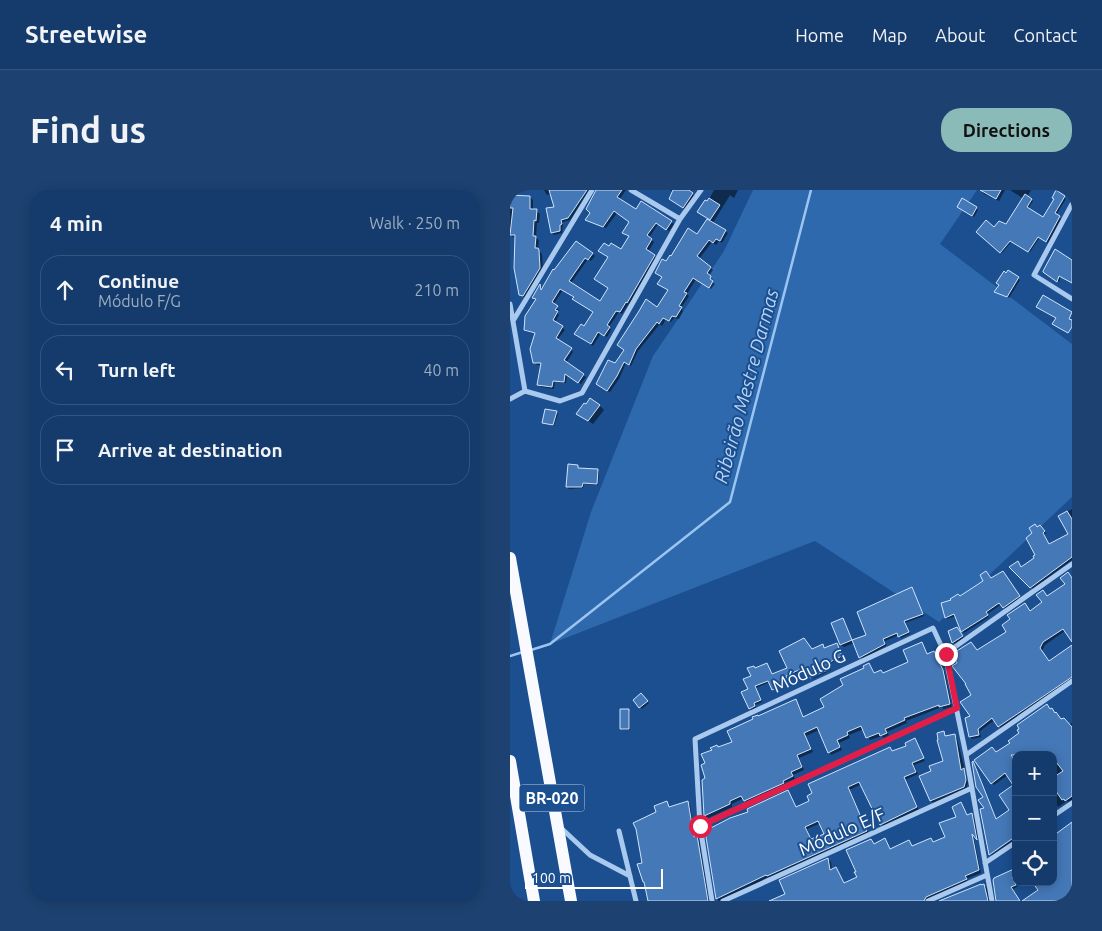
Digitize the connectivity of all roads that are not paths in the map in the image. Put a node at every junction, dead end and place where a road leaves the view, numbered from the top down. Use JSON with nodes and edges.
{"nodes":[{"id":1,"x":592,"y":190,"type":"edge"},
{"id":2,"x":631,"y":190,"type":"edge"},
{"id":3,"x":701,"y":190,"type":"edge"},
{"id":4,"x":1072,"y":204,"type":"edge"},
{"id":5,"x":1066,"y":214,"type":"junction"},
{"id":6,"x":1072,"y":217,"type":"edge"},
{"id":7,"x":680,"y":220,"type":"junction"},
{"id":8,"x":1072,"y":299,"type":"edge"},
{"id":9,"x":510,"y":304,"type":"edge"},
{"id":10,"x":513,"y":321,"type":"junction"},
{"id":11,"x":525,"y":391,"type":"junction"},
{"id":12,"x":510,"y":399,"type":"edge"},
{"id":13,"x":510,"y":558,"type":"edge"},
{"id":14,"x":1072,"y":564,"type":"edge"},
{"id":15,"x":946,"y":654,"type":"junction"},
{"id":16,"x":1072,"y":681,"type":"edge"},
{"id":17,"x":957,"y":708,"type":"junction"},
{"id":18,"x":966,"y":755,"type":"junction"},
{"id":19,"x":510,"y":761,"type":"edge"},
{"id":20,"x":972,"y":788,"type":"junction"},
{"id":21,"x":1072,"y":803,"type":"edge"},
{"id":22,"x":1057,"y":813,"type":"edge"},
{"id":23,"x":557,"y":823,"type":"junction"},
{"id":24,"x":700,"y":826,"type":"junction"},
{"id":25,"x":620,"y":831,"type":"dead end"},
{"id":26,"x":1012,"y":845,"type":"edge"},
{"id":27,"x":985,"y":863,"type":"junction"},
{"id":28,"x":987,"y":874,"type":"junction"},
{"id":29,"x":630,"y":876,"type":"junction"},
{"id":30,"x":534,"y":901,"type":"edge"},
{"id":31,"x":571,"y":901,"type":"edge"},
{"id":32,"x":636,"y":901,"type":"edge"},
{"id":33,"x":712,"y":901,"type":"edge"},
{"id":34,"x":723,"y":901,"type":"edge"},
{"id":35,"x":928,"y":901,"type":"edge"},
{"id":36,"x":992,"y":901,"type":"edge"}],
"edges":[{"from":1,"to":10,"type":"street"},
{"from":2,"to":7,"type":"street"},
{"from":3,"to":7,"type":"street"},
{"from":4,"to":5,"type":"street"},
{"from":5,"to":6,"type":"street"},
{"from":5,"to":8,"type":"street"},
{"from":7,"to":11,"type":"street"},
{"from":9,"to":10,"type":"street"},
{"from":10,"to":11,"type":"street"},
{"from":11,"to":12,"type":"street"},
{"from":13,"to":23,"type":"highway","number":"BR-020"},
{"from":14,"to":15,"type":"street"},
{"from":15,"to":17,"type":"street"},
{"from":15,"to":24,"type":"street","name":"Módulo G"},
{"from":16,"to":18,"type":"street"},
{"from":17,"to":18,"type":"street"},
{"from":17,"to":24,"type":"street"},
{"from":18,"to":20,"type":"street"},
{"from":19,"to":30,"type":"highway","number":"BR-020"},
{"from":20,"to":27,"type":"street"},
{"from":20,"to":34,"type":"street","name":"Módulo E/F"},
{"from":21,"to":22,"type":"street"},
{"from":23,"to":29,"type":"street"},
{"from":23,"to":31,"type":"highway","number":"BR-020"},
{"from":24,"to":33,"type":"street"},
{"from":25,"to":29,"type":"street"},
{"from":26,"to":27,"type":"street"},
{"from":27,"to":28,"type":"street"},
{"from":28,"to":35,"type":"street"},
{"from":28,"to":36,"type":"street"},
{"from":29,"to":32,"type":"street"}]}
